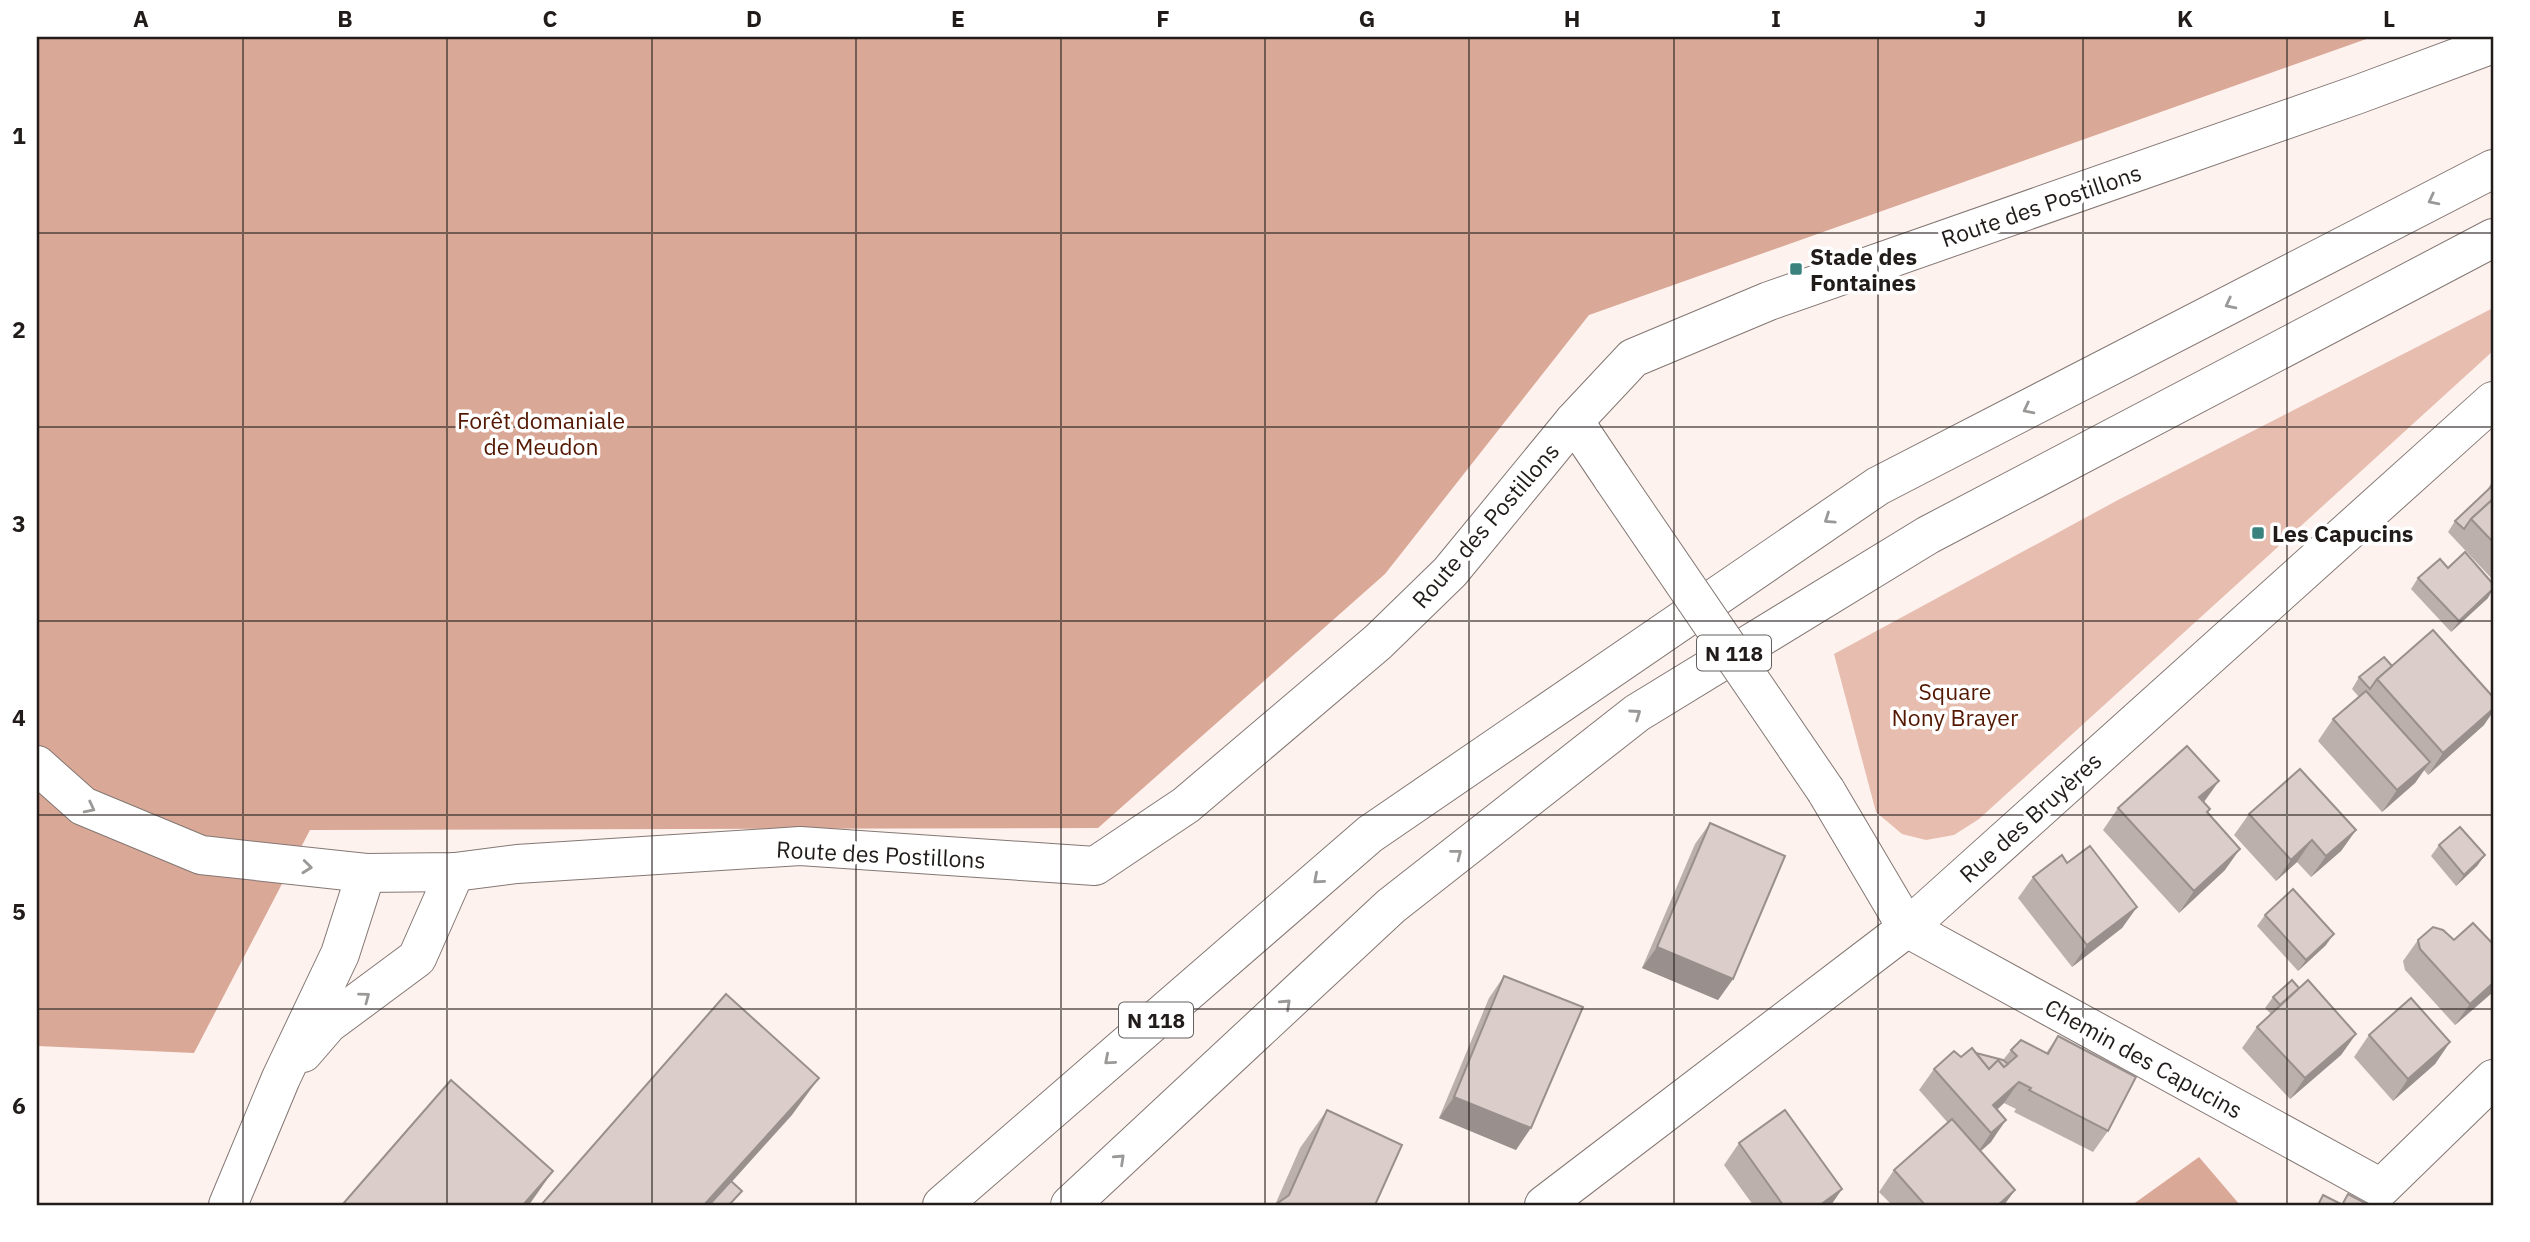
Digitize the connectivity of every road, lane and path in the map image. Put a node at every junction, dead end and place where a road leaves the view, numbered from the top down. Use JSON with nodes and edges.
{"nodes":[{"id":1,"x":2493,"y":44,"type":"edge"},
{"id":2,"x":2493,"y":169,"type":"edge"},
{"id":3,"x":2493,"y":238,"type":"edge"},
{"id":4,"x":2493,"y":401,"type":"edge"},
{"id":5,"x":1574,"y":421,"type":"junction"},
{"id":6,"x":37,"y":765,"type":"edge"},
{"id":7,"x":454,"y":872,"type":"junction"},
{"id":8,"x":366,"y":873,"type":"junction"},
{"id":9,"x":1908,"y":928,"type":"junction"},
{"id":10,"x":281,"y":1078,"type":"junction"},
{"id":11,"x":2493,"y":1079,"type":"edge"},
{"id":12,"x":228,"y":1205,"type":"edge"},
{"id":13,"x":942,"y":1205,"type":"edge"},
{"id":14,"x":1070,"y":1205,"type":"edge"},
{"id":15,"x":1544,"y":1205,"type":"edge"}],
"edges":[{"from":1,"to":5,"type":"main road","name":"Route des Postillons"},
{"from":2,"to":13,"type":"main road","number":"N 118","one_way":true},
{"from":14,"to":3,"type":"main road","number":"N 118","one_way":true},
{"from":4,"to":9,"type":"main road","name":"Rue des Bruyères"},
{"from":5,"to":7,"type":"main road","name":"Route des Postillons"},
{"from":5,"to":9,"type":"main road","name":"Route des Postillons","bridge":true},
{"from":6,"to":8,"type":"main road","name":"Route des Postillons","one_way":true},
{"from":7,"to":8,"type":"main road","name":"Route des Postillons"},
{"from":10,"to":7,"type":"main road","one_way":true},
{"from":8,"to":10,"type":"main road"},
{"from":9,"to":11,"type":"main road","name":"Chemin des Capucins"},
{"from":9,"to":15,"type":"main road","name":"Rue des Bruyères"},
{"from":10,"to":12,"type":"main road"}]}
